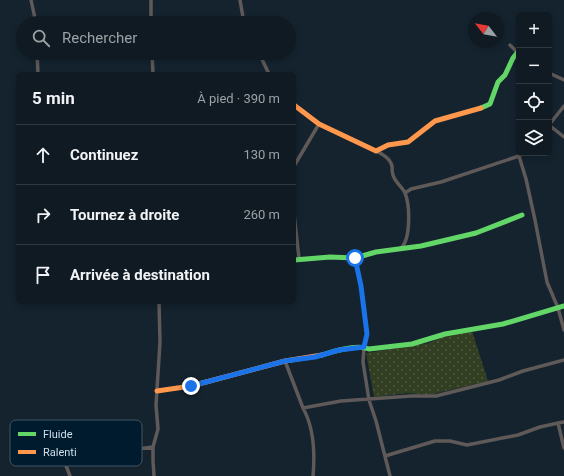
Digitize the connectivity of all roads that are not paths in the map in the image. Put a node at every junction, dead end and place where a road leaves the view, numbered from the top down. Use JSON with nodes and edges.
{"nodes":[{"id":1,"x":30,"y":0,"type":"edge"},
{"id":2,"x":150,"y":0,"type":"edge"},
{"id":3,"x":240,"y":0,"type":"edge"},
{"id":4,"x":34,"y":16,"type":"edge"},
{"id":5,"x":151,"y":16,"type":"edge"},
{"id":6,"x":243,"y":16,"type":"edge"},
{"id":7,"x":510,"y":45,"type":"dead end"},
{"id":8,"x":516,"y":52,"type":"edge"},
{"id":9,"x":516,"y":56,"type":"edge"},
{"id":10,"x":37,"y":60,"type":"edge"},
{"id":11,"x":152,"y":60,"type":"edge"},
{"id":12,"x":262,"y":60,"type":"edge"},
{"id":13,"x":38,"y":72,"type":"edge"},
{"id":14,"x":153,"y":72,"type":"edge"},
{"id":15,"x":268,"y":72,"type":"edge"},
{"id":16,"x":552,"y":74,"type":"edge"},
{"id":17,"x":564,"y":80,"type":"edge"},
{"id":18,"x":564,"y":106,"type":"edge"},
{"id":19,"x":296,"y":107,"type":"edge"},
{"id":20,"x":552,"y":121,"type":"edge"},
{"id":21,"x":319,"y":124,"type":"junction"},
{"id":22,"x":552,"y":127,"type":"edge"},
{"id":23,"x":564,"y":137,"type":"edge"},
{"id":24,"x":376,"y":151,"type":"junction"},
{"id":25,"x":519,"y":156,"type":"joint"},
{"id":26,"x":296,"y":163,"type":"edge"},
{"id":27,"x":405,"y":193,"type":"junction"},
{"id":28,"x":522,"y":215,"type":"dead end"},
{"id":29,"x":401,"y":249,"type":"junction"},
{"id":30,"x":355,"y":258,"type":"junction"},
{"id":31,"x":296,"y":259,"type":"edge"},
{"id":32,"x":159,"y":304,"type":"edge"},
{"id":33,"x":564,"y":306,"type":"edge"},
{"id":34,"x":558,"y":308,"type":"junction"},
{"id":35,"x":564,"y":330,"type":"edge"},
{"id":36,"x":364,"y":347,"type":"junction"},
{"id":37,"x":564,"y":360,"type":"edge"},
{"id":38,"x":285,"y":361,"type":"junction"},
{"id":39,"x":157,"y":391,"type":"junction"},
{"id":40,"x":369,"y":400,"type":"junction"},
{"id":41,"x":303,"y":408,"type":"junction"},
{"id":42,"x":564,"y":422,"type":"edge"},
{"id":43,"x":558,"y":423,"type":"junction"},
{"id":44,"x":153,"y":447,"type":"junction"},
{"id":45,"x":142,"y":448,"type":"edge"},
{"id":46,"x":564,"y":448,"type":"edge"},
{"id":47,"x":385,"y":456,"type":"junction"},
{"id":48,"x":66,"y":466,"type":"edge"},
{"id":49,"x":70,"y":476,"type":"edge"},
{"id":50,"x":154,"y":476,"type":"edge"},
{"id":51,"x":313,"y":476,"type":"edge"},
{"id":52,"x":390,"y":476,"type":"edge"}],
"edges":[{"from":1,"to":4,"type":"street"},
{"from":2,"to":5,"type":"street"},
{"from":3,"to":6,"type":"street"},
{"from":7,"to":8,"type":"street"},
{"from":9,"to":24,"type":"street"},
{"from":10,"to":13,"type":"street"},
{"from":11,"to":14,"type":"street"},
{"from":12,"to":15,"type":"street"},
{"from":16,"to":17,"type":"street"},
{"from":18,"to":20,"type":"street"},
{"from":19,"to":21,"type":"street"},
{"from":21,"to":24,"type":"street"},
{"from":21,"to":26,"type":"street"},
{"from":22,"to":23,"type":"street"},
{"from":24,"to":27,"type":"street"},
{"from":25,"to":27,"type":"street"},
{"from":25,"to":34,"type":"street"},
{"from":27,"to":29,"type":"street"},
{"from":28,"to":29,"type":"street"},
{"from":29,"to":30,"type":"street"},
{"from":30,"to":31,"type":"street"},
{"from":30,"to":36,"type":"street"},
{"from":32,"to":39,"type":"street"},
{"from":33,"to":34,"type":"street"},
{"from":34,"to":35,"type":"street"},
{"from":34,"to":36,"type":"street"},
{"from":36,"to":38,"type":"street"},
{"from":36,"to":40,"type":"street"},
{"from":37,"to":40,"type":"street"},
{"from":38,"to":39,"type":"street"},
{"from":38,"to":41,"type":"street"},
{"from":39,"to":44,"type":"street"},
{"from":40,"to":41,"type":"street"},
{"from":40,"to":47,"type":"street"},
{"from":41,"to":51,"type":"street"},
{"from":42,"to":43,"type":"street"},
{"from":43,"to":46,"type":"street"},
{"from":43,"to":47,"type":"street"},
{"from":44,"to":45,"type":"street"},
{"from":44,"to":50,"type":"street"},
{"from":47,"to":52,"type":"street"},
{"from":48,"to":49,"type":"street"}]}
